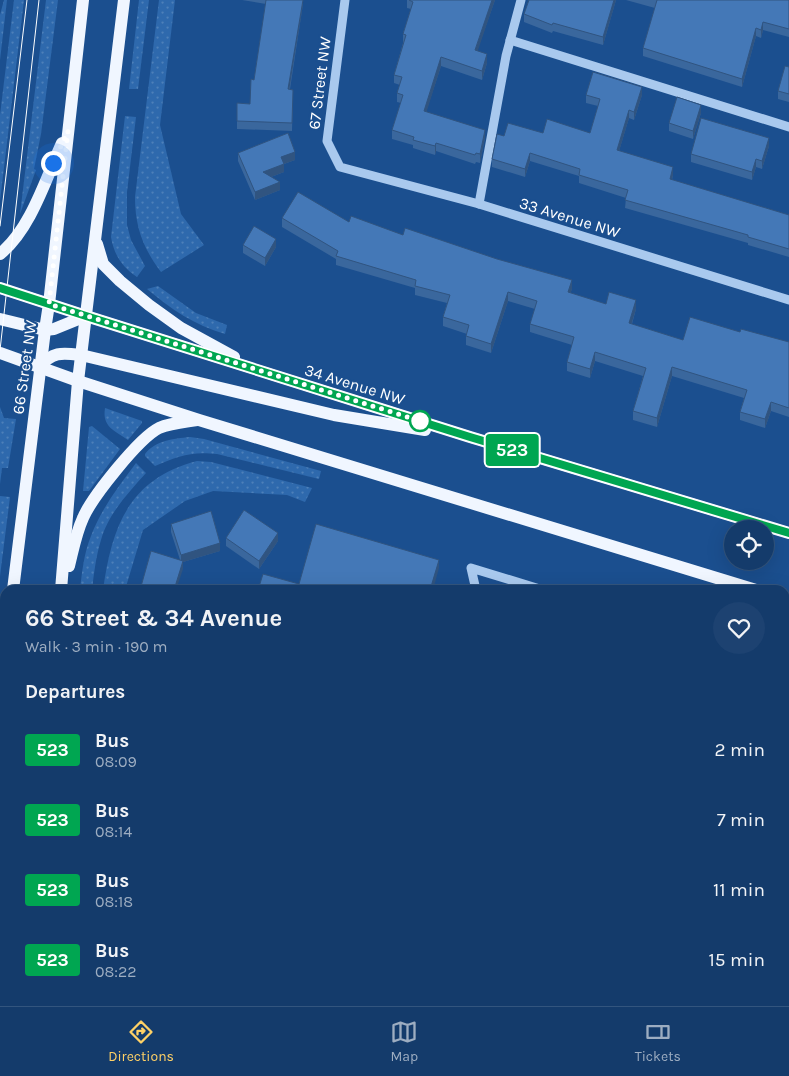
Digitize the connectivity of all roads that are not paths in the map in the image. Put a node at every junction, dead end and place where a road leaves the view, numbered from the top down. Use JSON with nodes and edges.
{"nodes":[{"id":1,"x":83,"y":0,"type":"edge"},
{"id":2,"x":124,"y":0,"type":"edge"},
{"id":3,"x":345,"y":0,"type":"edge"},
{"id":4,"x":521,"y":0,"type":"edge"},
{"id":5,"x":510,"y":40,"type":"junction"},
{"id":6,"x":789,"y":127,"type":"edge"},
{"id":7,"x":68,"y":131,"type":"junction"},
{"id":8,"x":340,"y":167,"type":"joint"},
{"id":9,"x":479,"y":204,"type":"junction"},
{"id":10,"x":96,"y":237,"type":"junction"},
{"id":11,"x":0,"y":254,"type":"edge"},
{"id":12,"x":0,"y":288,"type":"edge"},
{"id":13,"x":789,"y":300,"type":"edge"},
{"id":14,"x":49,"y":304,"type":"junction"},
{"id":15,"x":86,"y":316,"type":"junction"},
{"id":16,"x":0,"y":319,"type":"edge"},
{"id":17,"x":45,"y":330,"type":"junction"},
{"id":18,"x":0,"y":353,"type":"edge"},
{"id":19,"x":81,"y":355,"type":"junction"},
{"id":20,"x":40,"y":367,"type":"junction"},
{"id":21,"x":262,"y":372,"type":"junction"},
{"id":22,"x":78,"y":381,"type":"junction"},
{"id":23,"x":198,"y":420,"type":"junction"},
{"id":24,"x":470,"y":437,"type":"junction"},
{"id":25,"x":789,"y":533,"type":"edge"},
{"id":26,"x":14,"y":585,"type":"edge"},
{"id":27,"x":61,"y":585,"type":"edge"},
{"id":28,"x":62,"y":585,"type":"edge"},
{"id":29,"x":475,"y":585,"type":"edge"},
{"id":30,"x":527,"y":585,"type":"edge"},
{"id":31,"x":740,"y":585,"type":"edge"}],
"edges":[{"from":1,"to":7,"type":"main road","name":"66 Street NW"},
{"from":2,"to":10,"type":"main road"},
{"from":3,"to":8,"type":"street","name":"67 Street NW"},
{"from":4,"to":5,"type":"street"},
{"from":5,"to":6,"type":"street"},
{"from":5,"to":9,"type":"street"},
{"from":7,"to":11,"type":"main road"},
{"from":7,"to":14,"type":"main road","name":"66 Street NW"},
{"from":8,"to":9,"type":"street","name":"33 Avenue NW"},
{"from":9,"to":13,"type":"street","name":"33 Avenue NW"},
{"from":10,"to":15,"type":"main road"},
{"from":10,"to":21,"type":"main road"},
{"from":12,"to":14,"type":"main road","name":"34 Avenue NW"},
{"from":14,"to":15,"type":"main road","name":"34 Avenue NW"},
{"from":14,"to":17,"type":"main road","name":"66 Street NW"},
{"from":15,"to":17,"type":"main road"},
{"from":15,"to":19,"type":"main road"},
{"from":15,"to":21,"type":"main road","name":"34 Avenue NW"},
{"from":16,"to":17,"type":"main road"},
{"from":17,"to":20,"type":"main road","name":"66 Street NW"},
{"from":18,"to":20,"type":"main road"},
{"from":19,"to":20,"type":"main road"},
{"from":19,"to":22,"type":"main road"},
{"from":19,"to":24,"type":"main road"},
{"from":20,"to":22,"type":"main road"},
{"from":20,"to":26,"type":"main road","name":"66 Street NW"},
{"from":21,"to":24,"type":"main road","name":"34 Avenue NW"},
{"from":22,"to":23,"type":"main road"},
{"from":22,"to":27,"type":"main road"},
{"from":23,"to":28,"type":"main road"},
{"from":23,"to":31,"type":"main road"},
{"from":24,"to":25,"type":"main road","name":"34 Avenue NW"},
{"from":29,"to":30,"type":"street"}]}
